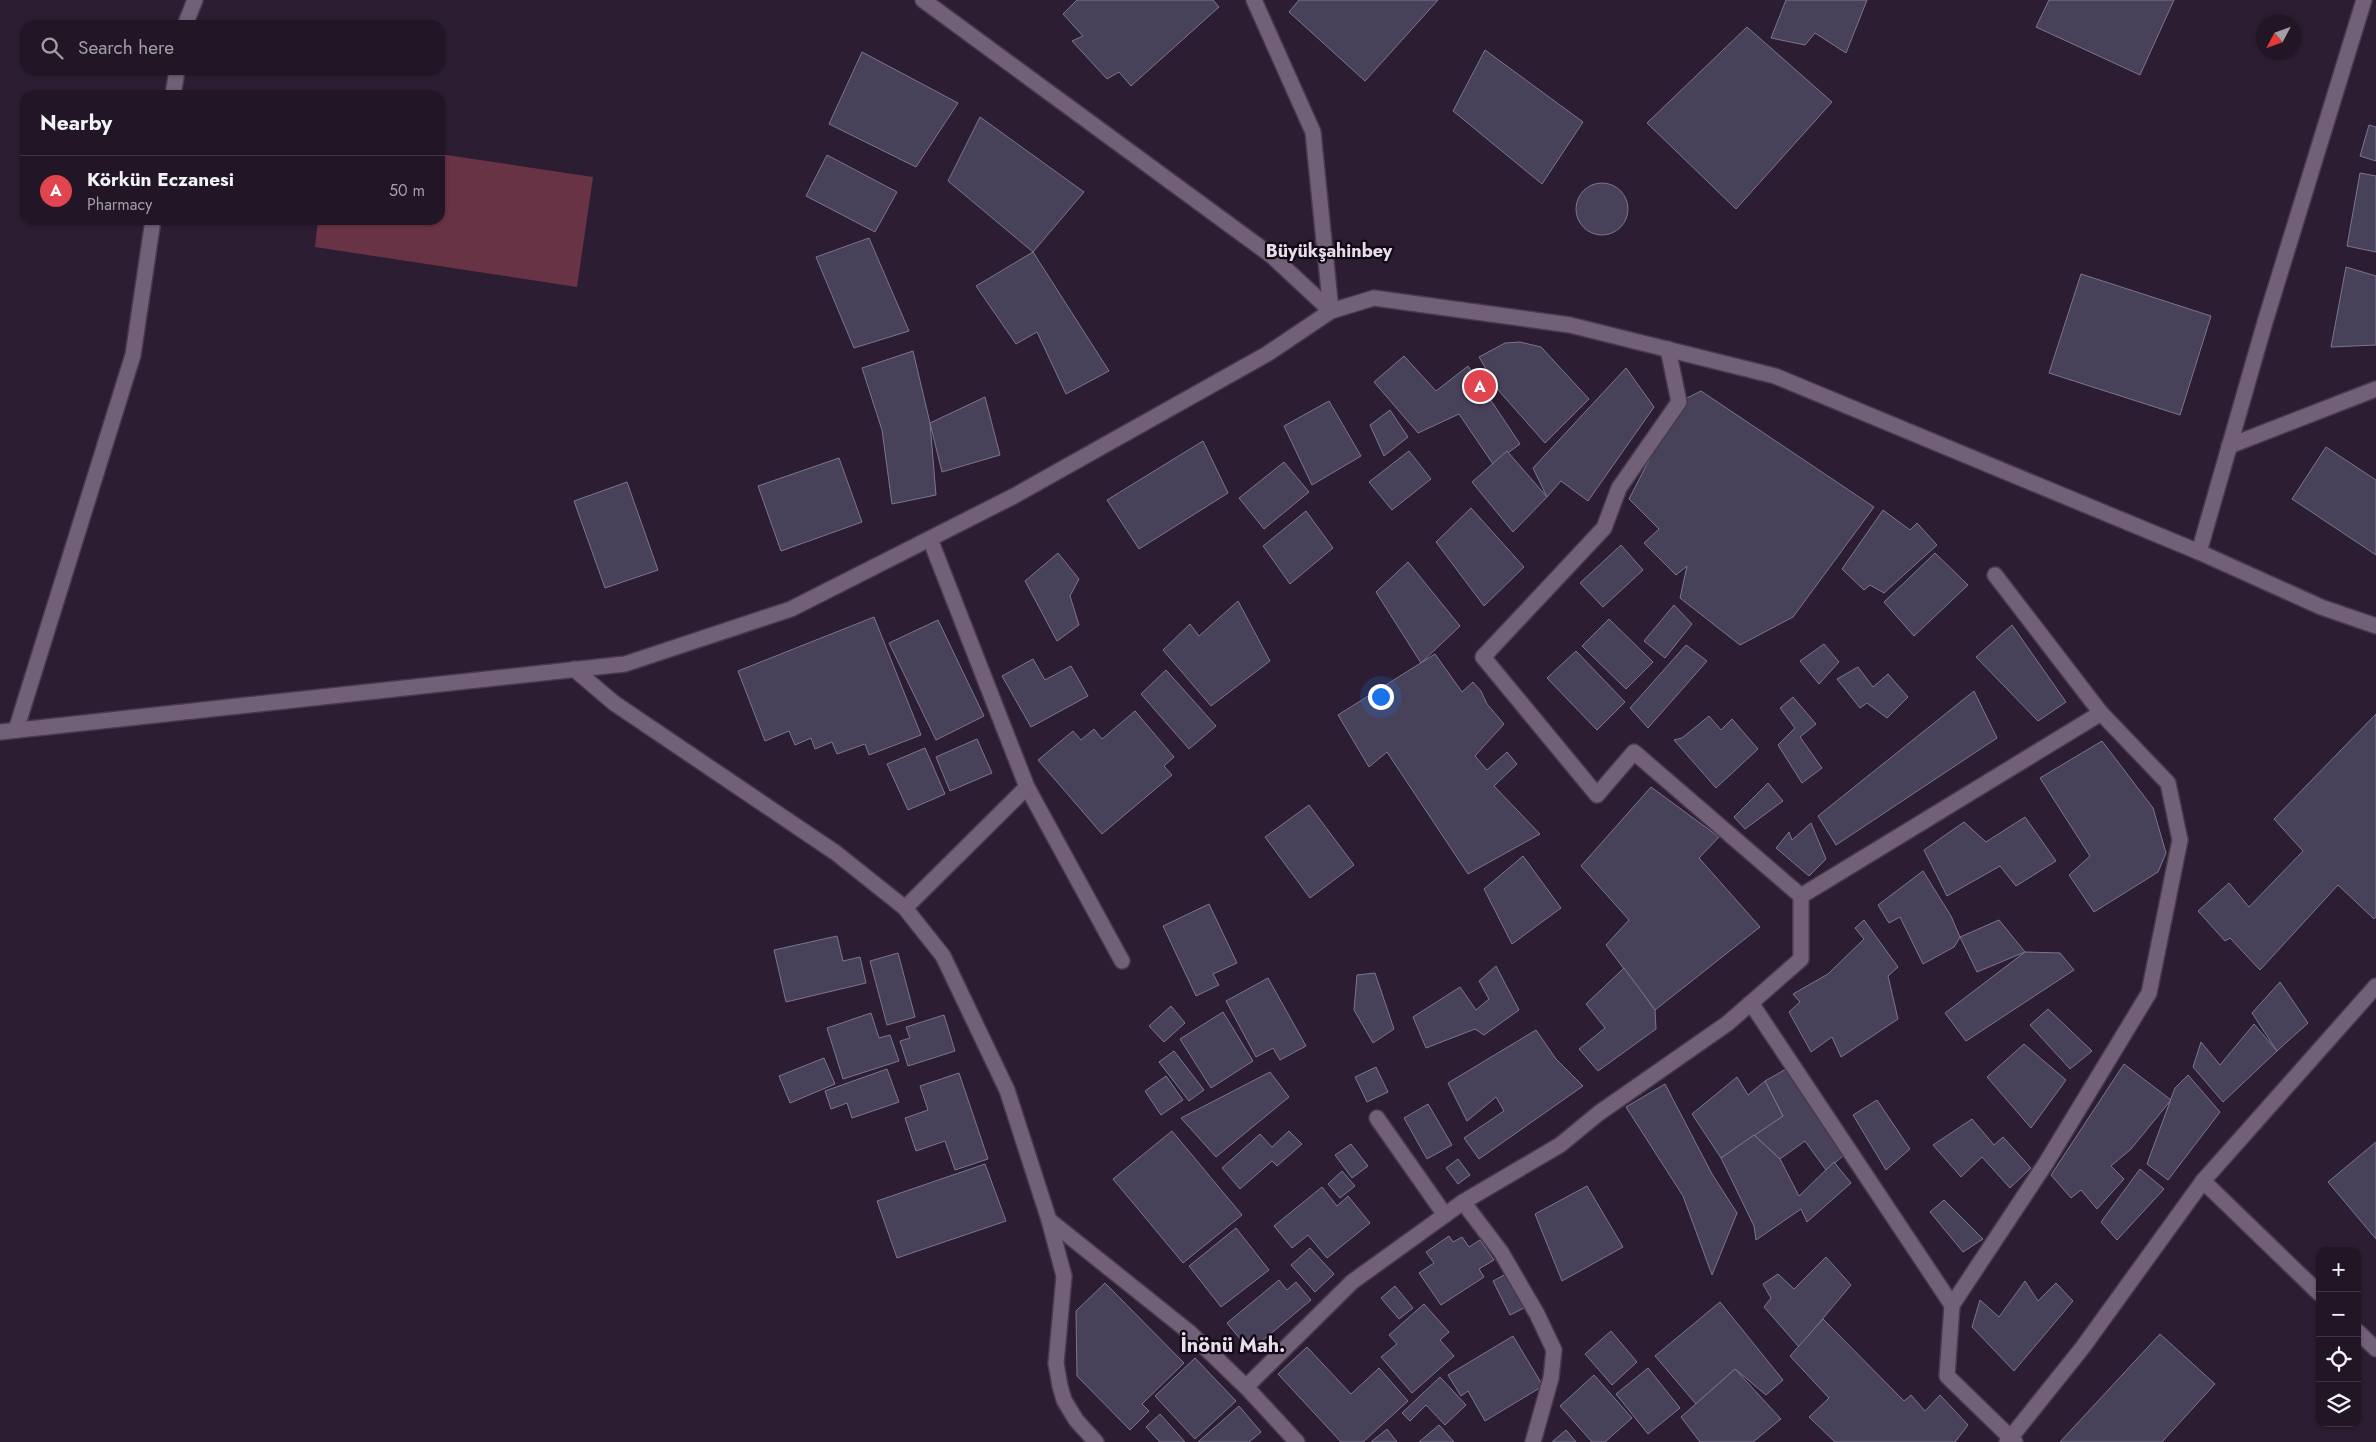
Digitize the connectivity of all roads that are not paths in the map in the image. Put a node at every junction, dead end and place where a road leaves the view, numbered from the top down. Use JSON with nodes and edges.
{"nodes":[{"id":1,"x":195,"y":0,"type":"edge"},
{"id":2,"x":923,"y":0,"type":"edge"},
{"id":3,"x":1254,"y":0,"type":"edge"},
{"id":4,"x":2364,"y":0,"type":"edge"},
{"id":5,"x":187,"y":20,"type":"edge"},
{"id":6,"x":175,"y":75,"type":"edge"},
{"id":7,"x":174,"y":90,"type":"edge"},
{"id":8,"x":152,"y":225,"type":"edge"},
{"id":9,"x":1331,"y":311,"type":"junction"},
{"id":10,"x":1668,"y":350,"type":"junction"},
{"id":11,"x":2376,"y":390,"type":"edge"},
{"id":12,"x":2229,"y":446,"type":"junction"},
{"id":13,"x":930,"y":539,"type":"junction"},
{"id":14,"x":2199,"y":552,"type":"junction"},
{"id":15,"x":1995,"y":575,"type":"dead end"},
{"id":16,"x":2376,"y":626,"type":"edge"},
{"id":17,"x":574,"y":669,"type":"junction"},
{"id":18,"x":2101,"y":713,"type":"junction"},
{"id":19,"x":16,"y":730,"type":"junction"},
{"id":20,"x":0,"y":732,"type":"edge"},
{"id":21,"x":1027,"y":787,"type":"junction"},
{"id":22,"x":1801,"y":896,"type":"junction"},
{"id":23,"x":906,"y":908,"type":"junction"},
{"id":24,"x":1122,"y":961,"type":"dead end"},
{"id":25,"x":2373,"y":996,"type":"edge"},
{"id":26,"x":1751,"y":1002,"type":"junction"},
{"id":27,"x":1377,"y":1118,"type":"dead end"},
{"id":28,"x":2203,"y":1181,"type":"junction"},
{"id":29,"x":1463,"y":1202,"type":"junction"},
{"id":30,"x":1445,"y":1215,"type":"junction"},
{"id":31,"x":1049,"y":1220,"type":"junction"},
{"id":32,"x":2318,"y":1292,"type":"edge"},
{"id":33,"x":1952,"y":1305,"type":"junction"},
{"id":34,"x":2361,"y":1335,"type":"edge"},
{"id":35,"x":2376,"y":1349,"type":"edge"},
{"id":36,"x":1246,"y":1387,"type":"junction"},
{"id":37,"x":2011,"y":1441,"type":"edge"},
{"id":38,"x":1096,"y":1442,"type":"edge"},
{"id":39,"x":1297,"y":1442,"type":"edge"},
{"id":40,"x":1533,"y":1442,"type":"edge"}],
"edges":[{"from":1,"to":5,"type":"street"},
{"from":2,"to":9,"type":"street"},
{"from":3,"to":9,"type":"street"},
{"from":4,"to":12,"type":"street"},
{"from":6,"to":7,"type":"street"},
{"from":8,"to":19,"type":"street"},
{"from":9,"to":10,"type":"street"},
{"from":9,"to":13,"type":"street"},
{"from":10,"to":14,"type":"street"},
{"from":10,"to":22,"type":"street"},
{"from":11,"to":12,"type":"street"},
{"from":12,"to":14,"type":"street"},
{"from":13,"to":17,"type":"street"},
{"from":13,"to":21,"type":"street"},
{"from":14,"to":16,"type":"street"},
{"from":15,"to":18,"type":"street"},
{"from":17,"to":19,"type":"street"},
{"from":17,"to":23,"type":"street"},
{"from":18,"to":22,"type":"street"},
{"from":18,"to":33,"type":"street"},
{"from":19,"to":20,"type":"street"},
{"from":21,"to":23,"type":"street"},
{"from":21,"to":24,"type":"street"},
{"from":22,"to":26,"type":"street"},
{"from":23,"to":31,"type":"street"},
{"from":25,"to":28,"type":"street"},
{"from":26,"to":29,"type":"street"},
{"from":26,"to":33,"type":"street"},
{"from":27,"to":30,"type":"street"},
{"from":28,"to":32,"type":"street"},
{"from":28,"to":37,"type":"street"},
{"from":29,"to":30,"type":"street"},
{"from":29,"to":40,"type":"street"},
{"from":30,"to":36,"type":"street"},
{"from":31,"to":36,"type":"street"},
{"from":31,"to":38,"type":"street"},
{"from":33,"to":37,"type":"street"},
{"from":34,"to":35,"type":"street"},
{"from":36,"to":39,"type":"street"}]}
